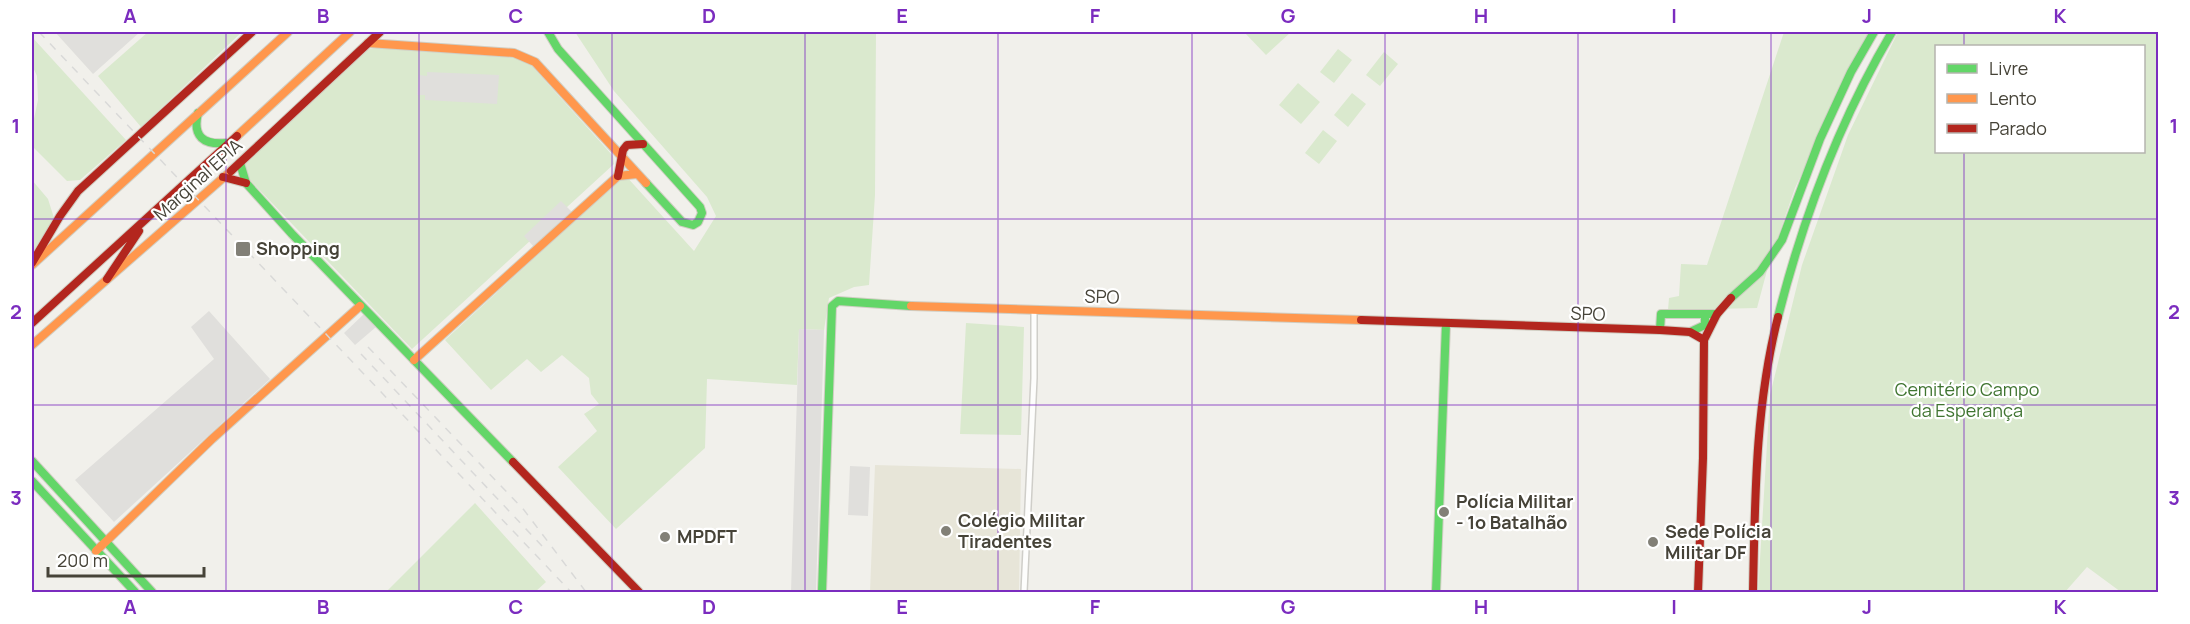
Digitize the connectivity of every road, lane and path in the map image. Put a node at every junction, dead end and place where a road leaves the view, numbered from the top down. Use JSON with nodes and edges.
{"nodes":[{"id":1,"x":252,"y":32,"type":"edge"},
{"id":2,"x":288,"y":32,"type":"edge"},
{"id":3,"x":350,"y":32,"type":"edge"},
{"id":4,"x":380,"y":32,"type":"edge"},
{"id":5,"x":548,"y":32,"type":"edge"},
{"id":6,"x":1874,"y":32,"type":"edge"},
{"id":7,"x":1892,"y":32,"type":"edge"},
{"id":8,"x":368,"y":43,"type":"junction"},
{"id":9,"x":1851,"y":72,"type":"junction"},
{"id":10,"x":1855,"y":102,"type":"junction"},
{"id":11,"x":198,"y":113,"type":"junction"},
{"id":12,"x":1820,"y":139,"type":"junction"},
{"id":13,"x":226,"y":143,"type":"junction"},
{"id":14,"x":643,"y":144,"type":"junction"},
{"id":15,"x":621,"y":157,"type":"junction"},
{"id":16,"x":240,"y":163,"type":"junction"},
{"id":17,"x":1826,"y":165,"type":"junction"},
{"id":18,"x":637,"y":174,"type":"junction"},
{"id":19,"x":618,"y":176,"type":"junction"},
{"id":20,"x":223,"y":177,"type":"junction"},
{"id":21,"x":246,"y":183,"type":"junction"},
{"id":22,"x":146,"y":220,"type":"junction"},
{"id":23,"x":32,"y":264,"type":"edge"},
{"id":24,"x":107,"y":279,"type":"junction"},
{"id":25,"x":360,"y":306,"type":"junction"},
{"id":26,"x":1034,"y":309,"type":"junction"},
{"id":27,"x":1705,"y":314,"type":"junction"},
{"id":28,"x":1718,"y":314,"type":"junction"},
{"id":29,"x":32,"y":323,"type":"edge"},
{"id":30,"x":1446,"y":324,"type":"junction"},
{"id":31,"x":1660,"y":330,"type":"junction"},
{"id":32,"x":1690,"y":332,"type":"junction"},
{"id":33,"x":1704,"y":340,"type":"junction"},
{"id":34,"x":32,"y":345,"type":"edge"},
{"id":35,"x":414,"y":360,"type":"junction"},
{"id":36,"x":32,"y":461,"type":"edge"},
{"id":37,"x":32,"y":481,"type":"edge"},
{"id":38,"x":106,"y":542,"type":"junction"},
{"id":39,"x":96,"y":551,"type":"junction"},
{"id":40,"x":135,"y":592,"type":"edge"},
{"id":41,"x":152,"y":592,"type":"edge"},
{"id":42,"x":639,"y":592,"type":"edge"},
{"id":43,"x":822,"y":592,"type":"edge"},
{"id":44,"x":1024,"y":592,"type":"edge"},
{"id":45,"x":1436,"y":592,"type":"edge"},
{"id":46,"x":1698,"y":592,"type":"edge"},
{"id":47,"x":1753,"y":592,"type":"edge"}],
"edges":[{"from":1,"to":23,"type":"main road"},
{"from":2,"to":11,"type":"main road"},
{"from":3,"to":13,"type":"main road"},
{"from":4,"to":8,"type":"main road","name":"Marginal EPIA"},
{"from":5,"to":14,"type":"main road"},
{"from":6,"to":9,"type":"main road"},
{"from":7,"to":10,"type":"main road"},
{"from":8,"to":15,"type":"main road"},
{"from":8,"to":16,"type":"main road","name":"Marginal EPIA"},
{"from":9,"to":10,"type":"main road"},
{"from":9,"to":12,"type":"main road"},
{"from":10,"to":17,"type":"main road"},
{"from":11,"to":13,"type":"main road"},
{"from":11,"to":23,"type":"main road"},
{"from":12,"to":17,"type":"main road"},
{"from":12,"to":28,"type":"main road"},
{"from":13,"to":22,"type":"main road"},
{"from":14,"to":15,"type":"main road"},
{"from":14,"to":18,"type":"main road"},
{"from":15,"to":18,"type":"main road"},
{"from":15,"to":19,"type":"main road"},
{"from":16,"to":20,"type":"main road","name":"Marginal EPIA"},
{"from":16,"to":21,"type":"main road"},
{"from":17,"to":47,"type":"main road"},
{"from":18,"to":19,"type":"main road"},
{"from":19,"to":35,"type":"main road"},
{"from":20,"to":21,"type":"main road"},
{"from":20,"to":24,"type":"main road","name":"Marginal EPIA"},
{"from":21,"to":25,"type":"main road"},
{"from":22,"to":24,"type":"main road"},
{"from":22,"to":29,"type":"main road"},
{"from":24,"to":34,"type":"main road","name":"Marginal EPIA"},
{"from":25,"to":35,"type":"main road"},
{"from":25,"to":38,"type":"main road"},
{"from":26,"to":30,"type":"main road","name":"SPO"},
{"from":26,"to":43,"type":"main road","name":"SPO"},
{"from":26,"to":44,"type":"street"},
{"from":27,"to":28,"type":"main road"},
{"from":27,"to":31,"type":"main road"},
{"from":27,"to":32,"type":"main road"},
{"from":28,"to":33,"type":"main road"},
{"from":30,"to":31,"type":"main road","name":"SPO"},
{"from":30,"to":45,"type":"main road"},
{"from":31,"to":32,"type":"main road","name":"SPO"},
{"from":32,"to":33,"type":"main road","name":"SPO"},
{"from":33,"to":46,"type":"main road"},
{"from":35,"to":42,"type":"main road"},
{"from":36,"to":38,"type":"main road"},
{"from":37,"to":39,"type":"main road"},
{"from":38,"to":39,"type":"main road"},
{"from":38,"to":41,"type":"main road"},
{"from":39,"to":40,"type":"main road"}]}
